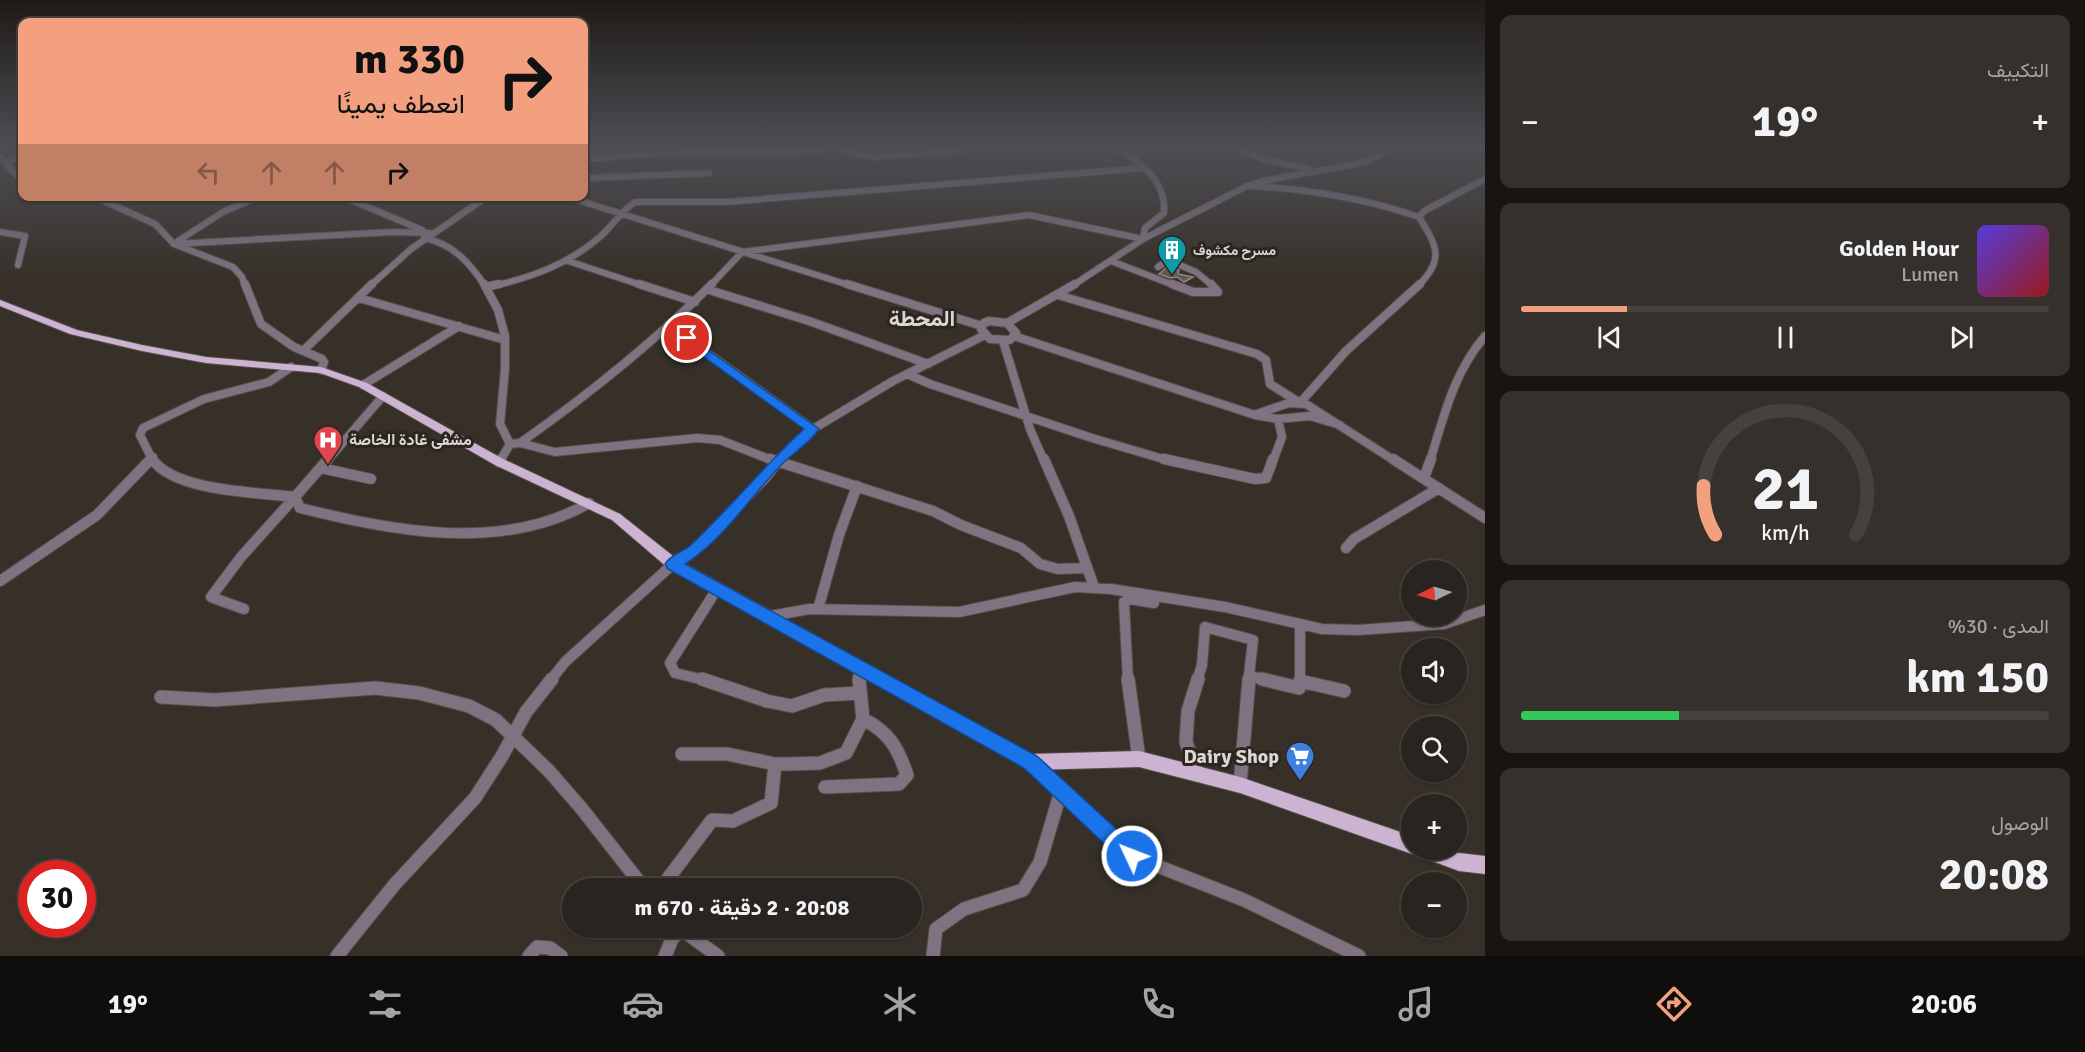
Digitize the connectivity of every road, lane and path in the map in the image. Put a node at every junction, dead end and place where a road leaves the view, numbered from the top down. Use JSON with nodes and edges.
{"nodes":[{"id":1,"x":878,"y":190,"type":"edge"},
{"id":2,"x":1163,"y":190,"type":"edge"},
{"id":3,"x":1240,"y":190,"type":"edge"},
{"id":4,"x":1291,"y":190,"type":"edge"},
{"id":5,"x":1465,"y":190,"type":"edge"},
{"id":6,"x":104,"y":201,"type":"edge"},
{"id":7,"x":248,"y":201,"type":"edge"},
{"id":8,"x":353,"y":201,"type":"edge"},
{"id":9,"x":480,"y":201,"type":"edge"},
{"id":10,"x":580,"y":201,"type":"edge"},
{"id":11,"x":618,"y":214,"type":"junction"},
{"id":12,"x":1419,"y":217,"type":"junction"},
{"id":13,"x":0,"y":232,"type":"edge"},
{"id":14,"x":427,"y":236,"type":"junction"},
{"id":15,"x":1143,"y":239,"type":"junction"},
{"id":16,"x":175,"y":244,"type":"junction"},
{"id":17,"x":742,"y":252,"type":"junction"},
{"id":18,"x":568,"y":261,"type":"junction"},
{"id":19,"x":1111,"y":261,"type":"junction"},
{"id":20,"x":18,"y":265,"type":"dead end"},
{"id":21,"x":1158,"y":267,"type":"dead end"},
{"id":22,"x":486,"y":287,"type":"junction"},
{"id":23,"x":709,"y":290,"type":"junction"},
{"id":24,"x":1058,"y":295,"type":"junction"},
{"id":25,"x":358,"y":298,"type":"junction"},
{"id":26,"x":695,"y":302,"type":"junction"},
{"id":27,"x":0,"y":303,"type":"edge"},
{"id":28,"x":1007,"y":323,"type":"junction"},
{"id":29,"x":669,"y":325,"type":"junction"},
{"id":30,"x":459,"y":326,"type":"junction"},
{"id":31,"x":982,"y":326,"type":"junction"},
{"id":32,"x":985,"y":335,"type":"junction"},
{"id":33,"x":1014,"y":336,"type":"junction"},
{"id":34,"x":1485,"y":336,"type":"edge"},
{"id":35,"x":506,"y":340,"type":"junction"},
{"id":36,"x":1003,"y":341,"type":"junction"},
{"id":37,"x":304,"y":350,"type":"junction"},
{"id":38,"x":927,"y":364,"type":"junction"},
{"id":39,"x":291,"y":367,"type":"junction"},
{"id":40,"x":321,"y":370,"type":"junction"},
{"id":41,"x":907,"y":374,"type":"junction"},
{"id":42,"x":363,"y":384,"type":"junction"},
{"id":43,"x":383,"y":396,"type":"junction"},
{"id":44,"x":1300,"y":403,"type":"junction"},
{"id":45,"x":1255,"y":415,"type":"junction"},
{"id":46,"x":1027,"y":417,"type":"junction"},
{"id":47,"x":1278,"y":419,"type":"junction"},
{"id":48,"x":1340,"y":425,"type":"junction"},
{"id":49,"x":813,"y":429,"type":"junction"},
{"id":50,"x":515,"y":443,"type":"junction"},
{"id":51,"x":153,"y":457,"type":"junction"},
{"id":52,"x":499,"y":462,"type":"junction"},
{"id":53,"x":777,"y":462,"type":"junction"},
{"id":54,"x":321,"y":468,"type":"junction"},
{"id":55,"x":1424,"y":478,"type":"junction"},
{"id":56,"x":370,"y":479,"type":"dead end"},
{"id":57,"x":857,"y":486,"type":"junction"},
{"id":58,"x":1438,"y":488,"type":"junction"},
{"id":59,"x":295,"y":497,"type":"junction"},
{"id":60,"x":589,"y":503,"type":"junction"},
{"id":61,"x":1485,"y":518,"type":"edge"},
{"id":62,"x":1346,"y":548,"type":"dead end"},
{"id":63,"x":673,"y":564,"type":"junction"},
{"id":64,"x":1087,"y":568,"type":"junction"},
{"id":65,"x":0,"y":581,"type":"edge"},
{"id":66,"x":1094,"y":587,"type":"junction"},
{"id":67,"x":717,"y":590,"type":"junction"},
{"id":68,"x":1153,"y":596,"type":"junction"},
{"id":69,"x":244,"y":609,"type":"dead end"},
{"id":70,"x":818,"y":609,"type":"junction"},
{"id":71,"x":1485,"y":610,"type":"edge"},
{"id":72,"x":765,"y":617,"type":"junction"},
{"id":73,"x":1300,"y":624,"type":"junction"},
{"id":74,"x":858,"y":667,"type":"junction"},
{"id":75,"x":1249,"y":675,"type":"junction"},
{"id":76,"x":1300,"y":681,"type":"junction"},
{"id":77,"x":1344,"y":691,"type":"dead end"},
{"id":78,"x":860,"y":693,"type":"junction"},
{"id":79,"x":161,"y":697,"type":"dead end"},
{"id":80,"x":863,"y":719,"type":"junction"},
{"id":81,"x":512,"y":738,"type":"junction"},
{"id":82,"x":682,"y":754,"type":"dead end"},
{"id":83,"x":1139,"y":759,"type":"junction"},
{"id":84,"x":1030,"y":762,"type":"junction"},
{"id":85,"x":775,"y":764,"type":"junction"},
{"id":86,"x":1197,"y":774,"type":"junction"},
{"id":87,"x":1240,"y":785,"type":"junction"},
{"id":88,"x":825,"y":788,"type":"dead end"},
{"id":89,"x":1061,"y":791,"type":"junction"},
{"id":90,"x":1401,"y":841,"type":"edge"},
{"id":91,"x":1453,"y":860,"type":"edge"},
{"id":92,"x":1485,"y":865,"type":"edge"},
{"id":93,"x":636,"y":878,"type":"edge"},
{"id":94,"x":668,"y":878,"type":"edge"},
{"id":95,"x":673,"y":938,"type":"edge"},
{"id":96,"x":693,"y":938,"type":"edge"},
{"id":97,"x":935,"y":955,"type":"edge"},
{"id":98,"x":337,"y":956,"type":"edge"},
{"id":99,"x":529,"y":956,"type":"edge"},
{"id":100,"x":561,"y":956,"type":"edge"},
{"id":101,"x":665,"y":956,"type":"edge"},
{"id":102,"x":718,"y":956,"type":"edge"},
{"id":103,"x":1359,"y":956,"type":"edge"}],
"edges":[{"from":1,"to":11,"type":"street"},
{"from":2,"to":15,"type":"street"},
{"from":3,"to":15,"type":"street"},
{"from":4,"to":12,"type":"street"},
{"from":5,"to":12,"type":"street"},
{"from":6,"to":16,"type":"street"},
{"from":7,"to":16,"type":"street"},
{"from":8,"to":14,"type":"street"},
{"from":9,"to":14,"type":"street"},
{"from":10,"to":11,"type":"street"},
{"from":11,"to":17,"type":"street"},
{"from":11,"to":18,"type":"street"},
{"from":12,"to":44,"type":"street"},
{"from":13,"to":20,"type":"street"},
{"from":14,"to":16,"type":"street"},
{"from":14,"to":22,"type":"street"},
{"from":14,"to":25,"type":"street"},
{"from":15,"to":17,"type":"street"},
{"from":15,"to":19,"type":"street"},
{"from":16,"to":37,"type":"street"},
{"from":17,"to":23,"type":"street"},
{"from":17,"to":31,"type":"street"},
{"from":18,"to":22,"type":"street"},
{"from":18,"to":26,"type":"street"},
{"from":19,"to":21,"type":"street"},
{"from":19,"to":24,"type":"street"},
{"from":22,"to":35,"type":"street"},
{"from":23,"to":26,"type":"street"},
{"from":23,"to":38,"type":"street"},
{"from":24,"to":28,"type":"street"},
{"from":24,"to":44,"type":"street"},
{"from":25,"to":30,"type":"street"},
{"from":25,"to":37,"type":"street"},
{"from":26,"to":29,"type":"street"},
{"from":27,"to":39,"type":"main road"},
{"from":28,"to":31,"type":"street"},
{"from":28,"to":33,"type":"street"},
{"from":29,"to":49,"type":"street"},
{"from":29,"to":50,"type":"street"},
{"from":30,"to":35,"type":"street"},
{"from":30,"to":42,"type":"street"},
{"from":31,"to":32,"type":"street"},
{"from":32,"to":36,"type":"street"},
{"from":32,"to":38,"type":"street"},
{"from":33,"to":36,"type":"street"},
{"from":33,"to":45,"type":"street"},
{"from":34,"to":55,"type":"street"},
{"from":35,"to":50,"type":"street"},
{"from":36,"to":46,"type":"street"},
{"from":37,"to":40,"type":"street"},
{"from":38,"to":41,"type":"street"},
{"from":39,"to":40,"type":"main road"},
{"from":39,"to":51,"type":"street"},
{"from":40,"to":42,"type":"main road"},
{"from":41,"to":46,"type":"street"},
{"from":41,"to":49,"type":"street"},
{"from":42,"to":43,"type":"main road"},
{"from":43,"to":52,"type":"main road"},
{"from":43,"to":54,"type":"street"},
{"from":44,"to":45,"type":"street"},
{"from":44,"to":48,"type":"street"},
{"from":45,"to":47,"type":"street"},
{"from":46,"to":47,"type":"street"},
{"from":46,"to":64,"type":"street"},
{"from":47,"to":48,"type":"street"},
{"from":48,"to":55,"type":"street"},
{"from":49,"to":53,"type":"street"},
{"from":50,"to":52,"type":"street"},
{"from":50,"to":53,"type":"street"},
{"from":51,"to":59,"type":"street"},
{"from":51,"to":65,"type":"street"},
{"from":52,"to":60,"type":"main road"},
{"from":53,"to":57,"type":"street"},
{"from":53,"to":63,"type":"street"},
{"from":54,"to":56,"type":"street"},
{"from":54,"to":59,"type":"street"},
{"from":55,"to":58,"type":"street"},
{"from":57,"to":64,"type":"street"},
{"from":57,"to":70,"type":"street"},
{"from":58,"to":61,"type":"street"},
{"from":58,"to":62,"type":"street"},
{"from":59,"to":60,"type":"street"},
{"from":59,"to":69,"type":"street"},
{"from":60,"to":63,"type":"main road"},
{"from":63,"to":67,"type":"main road"},
{"from":63,"to":81,"type":"street"},
{"from":64,"to":66,"type":"street"},
{"from":66,"to":68,"type":"street"},
{"from":66,"to":70,"type":"street"},
{"from":67,"to":72,"type":"main road"},
{"from":67,"to":78,"type":"street"},
{"from":68,"to":73,"type":"street"},
{"from":68,"to":83,"type":"street"},
{"from":70,"to":72,"type":"street"},
{"from":71,"to":73,"type":"street"},
{"from":72,"to":74,"type":"main road"},
{"from":73,"to":76,"type":"street"},
{"from":74,"to":78,"type":"street"},
{"from":74,"to":84,"type":"main road"},
{"from":75,"to":76,"type":"street"},
{"from":75,"to":86,"type":"street"},
{"from":75,"to":87,"type":"street"},
{"from":76,"to":77,"type":"street"},
{"from":78,"to":80,"type":"street"},
{"from":79,"to":81,"type":"street"},
{"from":80,"to":85,"type":"street"},
{"from":80,"to":88,"type":"street"},
{"from":81,"to":93,"type":"street"},
{"from":81,"to":98,"type":"street"},
{"from":82,"to":85,"type":"street"},
{"from":83,"to":84,"type":"main road"},
{"from":83,"to":86,"type":"main road"},
{"from":84,"to":89,"type":"street"},
{"from":85,"to":94,"type":"street"},
{"from":86,"to":87,"type":"main road"},
{"from":87,"to":90,"type":"main road"},
{"from":89,"to":97,"type":"street"},
{"from":89,"to":103,"type":"street"},
{"from":91,"to":92,"type":"main road"},
{"from":95,"to":101,"type":"street"},
{"from":96,"to":102,"type":"street"},
{"from":99,"to":100,"type":"street"}]}
